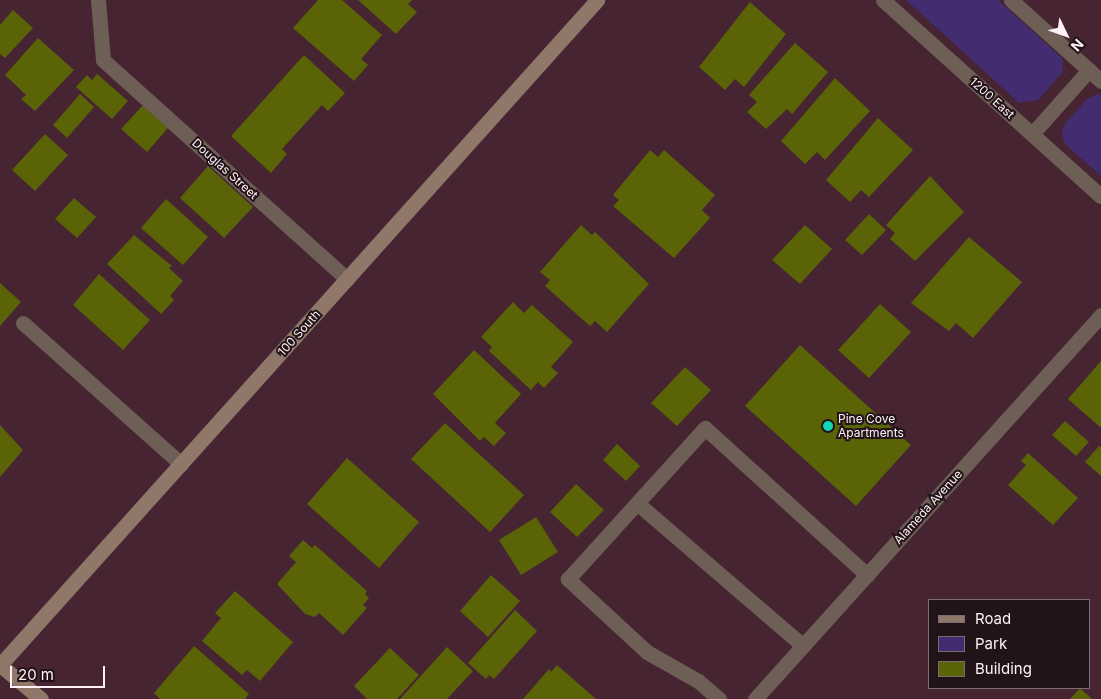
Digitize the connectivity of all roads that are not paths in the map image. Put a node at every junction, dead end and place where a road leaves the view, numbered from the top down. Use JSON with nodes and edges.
{"nodes":[{"id":1,"x":98,"y":0,"type":"edge"},
{"id":2,"x":597,"y":0,"type":"edge"},
{"id":3,"x":883,"y":0,"type":"edge"},
{"id":4,"x":1012,"y":0,"type":"edge"},
{"id":5,"x":1089,"y":70,"type":"junction"},
{"id":6,"x":1101,"y":81,"type":"edge"},
{"id":7,"x":1032,"y":134,"type":"junction"},
{"id":8,"x":1101,"y":196,"type":"edge"},
{"id":9,"x":347,"y":279,"type":"junction"},
{"id":10,"x":1101,"y":315,"type":"edge"},
{"id":11,"x":23,"y":323,"type":"dead end"},
{"id":12,"x":181,"y":464,"type":"junction"},
{"id":13,"x":637,"y":503,"type":"junction"},
{"id":14,"x":866,"y":575,"type":"junction"},
{"id":15,"x":803,"y":646,"type":"junction"},
{"id":16,"x":0,"y":665,"type":"edge"},
{"id":17,"x":41,"y":699,"type":"edge"},
{"id":18,"x":719,"y":699,"type":"edge"},
{"id":19,"x":755,"y":699,"type":"edge"}],
"edges":[{"from":1,"to":9,"type":"street","name":"Douglas Street"},
{"from":2,"to":9,"type":"main road","name":"100 South"},
{"from":3,"to":7,"type":"street","name":"1200 East"},
{"from":4,"to":5,"type":"street"},
{"from":5,"to":6,"type":"street"},
{"from":5,"to":7,"type":"street"},
{"from":7,"to":8,"type":"street","name":"1200 East"},
{"from":9,"to":12,"type":"main road","name":"100 South"},
{"from":10,"to":14,"type":"street","name":"Alameda Avenue"},
{"from":11,"to":12,"type":"street"},
{"from":12,"to":16,"type":"main road","name":"100 South"},
{"from":13,"to":14,"type":"street"},
{"from":13,"to":15,"type":"street"},
{"from":13,"to":18,"type":"street"},
{"from":14,"to":15,"type":"street","name":"Alameda Avenue"},
{"from":15,"to":19,"type":"street","name":"Alameda Avenue"},
{"from":16,"to":17,"type":"main road"}]}
